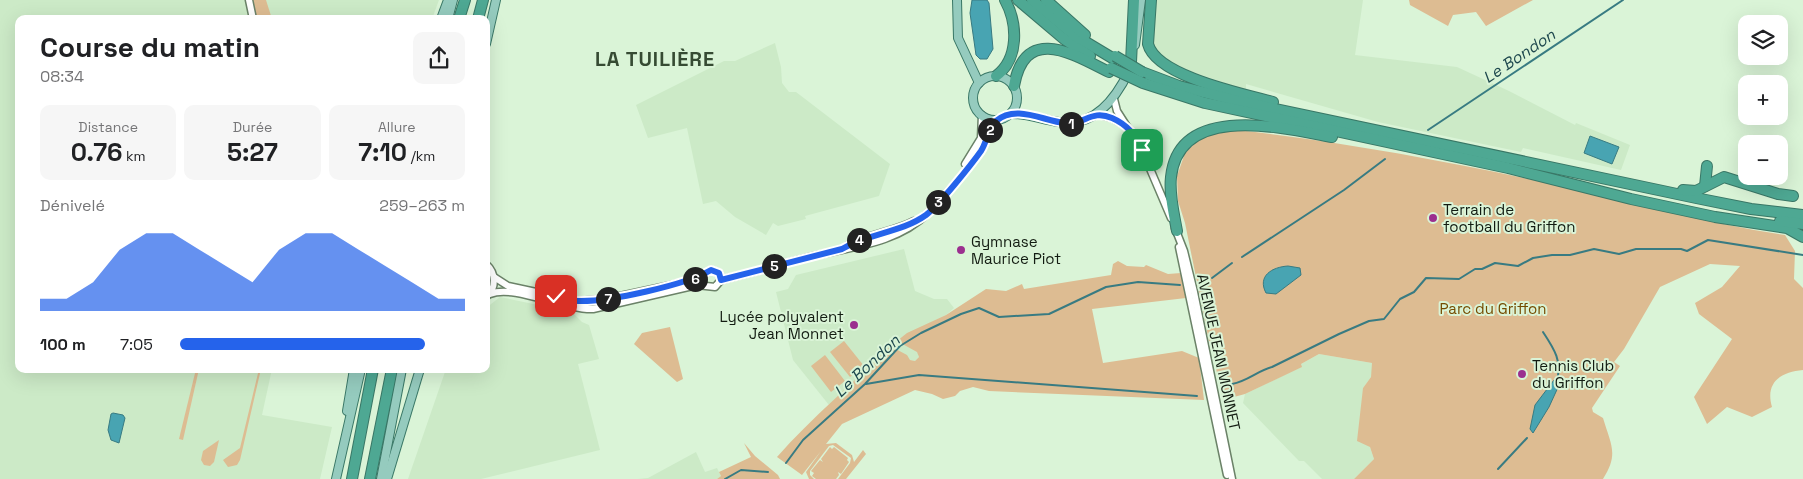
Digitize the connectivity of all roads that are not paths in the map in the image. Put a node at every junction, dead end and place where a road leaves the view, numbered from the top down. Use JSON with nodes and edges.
{"nodes":[{"id":1,"x":249,"y":0,"type":"edge"},
{"id":2,"x":448,"y":0,"type":"edge"},
{"id":3,"x":453,"y":0,"type":"edge"},
{"id":4,"x":465,"y":0,"type":"edge"},
{"id":5,"x":483,"y":0,"type":"edge"},
{"id":6,"x":496,"y":0,"type":"edge"},
{"id":7,"x":957,"y":0,"type":"edge"},
{"id":8,"x":1005,"y":0,"type":"edge"},
{"id":9,"x":1018,"y":0,"type":"edge"},
{"id":10,"x":1032,"y":0,"type":"edge"},
{"id":11,"x":1046,"y":0,"type":"edge"},
{"id":12,"x":1134,"y":0,"type":"edge"},
{"id":13,"x":1141,"y":0,"type":"edge"},
{"id":14,"x":1151,"y":0,"type":"edge"},
{"id":15,"x":252,"y":15,"type":"edge"},
{"id":16,"x":442,"y":15,"type":"edge"},
{"id":17,"x":449,"y":15,"type":"edge"},
{"id":18,"x":461,"y":15,"type":"edge"},
{"id":19,"x":479,"y":15,"type":"edge"},
{"id":20,"x":490,"y":16,"type":"edge"},
{"id":21,"x":490,"y":26,"type":"edge"},
{"id":22,"x":1131,"y":62,"type":"junction"},
{"id":23,"x":1112,"y":64,"type":"junction"},
{"id":24,"x":996,"y":76,"type":"junction"},
{"id":25,"x":1143,"y":79,"type":"junction"},
{"id":26,"x":979,"y":83,"type":"junction"},
{"id":27,"x":1014,"y":86,"type":"junction"},
{"id":28,"x":1114,"y":99,"type":"junction"},
{"id":29,"x":1010,"y":114,"type":"junction"},
{"id":30,"x":1096,"y":114,"type":"junction"},
{"id":31,"x":982,"y":115,"type":"junction"},
{"id":32,"x":998,"y":119,"type":"junction"},
{"id":33,"x":1128,"y":127,"type":"junction"},
{"id":34,"x":1422,"y":140,"type":"junction"},
{"id":35,"x":1546,"y":166,"type":"junction"},
{"id":36,"x":1707,"y":166,"type":"dead end"},
{"id":37,"x":1508,"y":168,"type":"junction"},
{"id":38,"x":1548,"y":178,"type":"junction"},
{"id":39,"x":953,"y":184,"type":"junction"},
{"id":40,"x":1705,"y":186,"type":"junction"},
{"id":41,"x":1793,"y":196,"type":"dead end"},
{"id":42,"x":1803,"y":215,"type":"edge"},
{"id":43,"x":1803,"y":224,"type":"edge"},
{"id":44,"x":1177,"y":231,"type":"junction"},
{"id":45,"x":1803,"y":236,"type":"edge"},
{"id":46,"x":490,"y":270,"type":"edge"},
{"id":47,"x":707,"y":273,"type":"junction"},
{"id":48,"x":494,"y":277,"type":"junction"},
{"id":49,"x":721,"y":280,"type":"junction"},
{"id":50,"x":709,"y":286,"type":"junction"},
{"id":51,"x":490,"y":290,"type":"edge"},
{"id":52,"x":490,"y":296,"type":"edge"},
{"id":53,"x":353,"y":373,"type":"edge"},
{"id":54,"x":360,"y":373,"type":"edge"},
{"id":55,"x":372,"y":373,"type":"edge"},
{"id":56,"x":391,"y":373,"type":"edge"},
{"id":57,"x":401,"y":373,"type":"edge"},
{"id":58,"x":419,"y":373,"type":"edge"},
{"id":59,"x":1212,"y":392,"type":"junction"},
{"id":60,"x":336,"y":479,"type":"edge"},
{"id":61,"x":352,"y":479,"type":"edge"},
{"id":62,"x":370,"y":479,"type":"edge"},
{"id":63,"x":381,"y":479,"type":"edge"},
{"id":64,"x":387,"y":479,"type":"edge"},
{"id":65,"x":1228,"y":479,"type":"edge"},
{"id":66,"x":1232,"y":479,"type":"edge"}],
"edges":[{"from":1,"to":15,"type":"street"},
{"from":2,"to":16,"type":"main road"},
{"from":3,"to":17,"type":"main road"},
{"from":4,"to":18,"type":"highway"},
{"from":5,"to":19,"type":"highway"},
{"from":6,"to":20,"type":"main road"},
{"from":6,"to":21,"type":"main road"},
{"from":7,"to":26,"type":"main road"},
{"from":8,"to":24,"type":"highway"},
{"from":9,"to":23,"type":"highway"},
{"from":10,"to":23,"type":"highway"},
{"from":11,"to":23,"type":"highway"},
{"from":12,"to":22,"type":"highway"},
{"from":13,"to":22,"type":"main road"},
{"from":14,"to":34,"type":"highway"},
{"from":22,"to":28,"type":"main road"},
{"from":23,"to":25,"type":"highway"},
{"from":23,"to":25,"type":"highway","bridge":true},
{"from":23,"to":27,"type":"highway"},
{"from":24,"to":26,"type":"main road"},
{"from":24,"to":27,"type":"main road"},
{"from":25,"to":34,"type":"highway"},
{"from":25,"to":37,"type":"highway"},
{"from":26,"to":31,"type":"main road"},
{"from":27,"to":29,"type":"main road"},
{"from":28,"to":30,"type":"main road"},
{"from":28,"to":33,"type":"street","name":"AVENUE JEAN MONNET"},
{"from":29,"to":30,"type":"main road"},
{"from":29,"to":32,"type":"main road"},
{"from":30,"to":33,"type":"street"},
{"from":31,"to":32,"type":"main road"},
{"from":31,"to":39,"type":"street"},
{"from":32,"to":39,"type":"street"},
{"from":33,"to":44,"type":"street","name":"AVENUE JEAN MONNET"},
{"from":34,"to":35,"type":"highway"},
{"from":35,"to":40,"type":"highway"},
{"from":35,"to":42,"type":"highway"},
{"from":36,"to":40,"type":"highway"},
{"from":37,"to":38,"type":"highway"},
{"from":37,"to":44,"type":"highway"},
{"from":38,"to":43,"type":"highway"},
{"from":38,"to":45,"type":"highway"},
{"from":39,"to":49,"type":"street"},
{"from":40,"to":41,"type":"highway"},
{"from":44,"to":59,"type":"street","name":"AVENUE JEAN MONNET"},
{"from":46,"to":48,"type":"street"},
{"from":47,"to":48,"type":"street"},
{"from":47,"to":49,"type":"street"},
{"from":47,"to":50,"type":"street"},
{"from":48,"to":51,"type":"street"},
{"from":49,"to":50,"type":"street"},
{"from":50,"to":52,"type":"street"},
{"from":53,"to":60,"type":"main road"},
{"from":54,"to":60,"type":"main road"},
{"from":55,"to":61,"type":"highway"},
{"from":56,"to":62,"type":"highway"},
{"from":57,"to":63,"type":"main road"},
{"from":58,"to":64,"type":"main road"},
{"from":59,"to":65,"type":"street","name":"AVENUE JEAN MONNET"},
{"from":59,"to":66,"type":"street","name":"AVENUE JEAN MONNET"}]}
